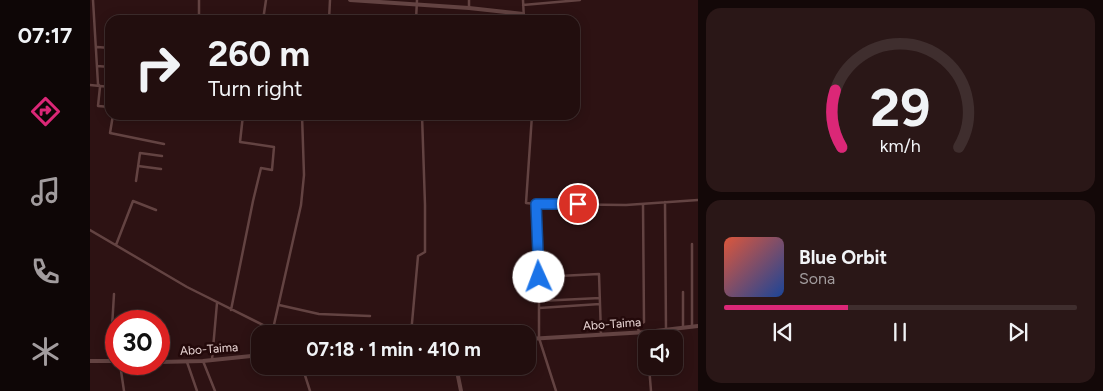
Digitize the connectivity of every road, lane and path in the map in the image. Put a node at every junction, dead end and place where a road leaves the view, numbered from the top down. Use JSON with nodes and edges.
{"nodes":[{"id":1,"x":93,"y":0,"type":"edge"},
{"id":2,"x":199,"y":0,"type":"edge"},
{"id":3,"x":266,"y":0,"type":"edge"},
{"id":4,"x":330,"y":0,"type":"edge"},
{"id":5,"x":350,"y":0,"type":"edge"},
{"id":6,"x":356,"y":0,"type":"edge"},
{"id":7,"x":417,"y":0,"type":"edge"},
{"id":8,"x":469,"y":0,"type":"edge"},
{"id":9,"x":523,"y":0,"type":"edge"},
{"id":10,"x":580,"y":0,"type":"edge"},
{"id":11,"x":373,"y":1,"type":"edge"},
{"id":12,"x":549,"y":2,"type":"edge"},
{"id":13,"x":523,"y":5,"type":"junction"},
{"id":14,"x":417,"y":6,"type":"junction"},
{"id":15,"x":468,"y":8,"type":"junction"},
{"id":16,"x":523,"y":14,"type":"joint"},
{"id":17,"x":199,"y":15,"type":"edge"},
{"id":18,"x":264,"y":15,"type":"edge"},
{"id":19,"x":329,"y":15,"type":"edge"},
{"id":20,"x":416,"y":15,"type":"edge"},
{"id":21,"x":97,"y":47,"type":"junction"},
{"id":22,"x":105,"y":48,"type":"edge"},
{"id":23,"x":97,"y":66,"type":"junction"},
{"id":24,"x":105,"y":67,"type":"edge"},
{"id":25,"x":90,"y":86,"type":"edge"},
{"id":26,"x":100,"y":86,"type":"junction"},
{"id":27,"x":105,"y":87,"type":"edge"},
{"id":28,"x":105,"y":107,"type":"edge"},
{"id":29,"x":111,"y":120,"type":"edge"},
{"id":30,"x":242,"y":120,"type":"edge"},
{"id":31,"x":302,"y":120,"type":"edge"},
{"id":32,"x":422,"y":120,"type":"edge"},
{"id":33,"x":532,"y":120,"type":"edge"},
{"id":34,"x":164,"y":144,"type":"dead end"},
{"id":35,"x":162,"y":156,"type":"dead end"},
{"id":36,"x":138,"y":166,"type":"junction"},
{"id":37,"x":161,"y":169,"type":"dead end"},
{"id":38,"x":136,"y":181,"type":"dead end"},
{"id":39,"x":698,"y":200,"type":"edge"},
{"id":40,"x":665,"y":202,"type":"junction"},
{"id":41,"x":536,"y":204,"type":"junction"},
{"id":42,"x":643,"y":204,"type":"junction"},
{"id":43,"x":156,"y":210,"type":"dead end"},
{"id":44,"x":90,"y":230,"type":"edge"},
{"id":45,"x":692,"y":244,"type":"dead end"},
{"id":46,"x":116,"y":245,"type":"junction"},
{"id":47,"x":539,"y":277,"type":"junction"},
{"id":48,"x":683,"y":292,"type":"dead end"},
{"id":49,"x":114,"y":294,"type":"dead end"},
{"id":50,"x":600,"y":298,"type":"junction"},
{"id":51,"x":539,"y":301,"type":"junction"},
{"id":52,"x":218,"y":303,"type":"junction"},
{"id":53,"x":600,"y":304,"type":"junction"},
{"id":54,"x":279,"y":305,"type":"junction"},
{"id":55,"x":539,"y":308,"type":"junction"},
{"id":56,"x":113,"y":310,"type":"edge"},
{"id":57,"x":231,"y":310,"type":"junction"},
{"id":58,"x":370,"y":316,"type":"dead end"},
{"id":59,"x":262,"y":325,"type":"edge"},
{"id":60,"x":274,"y":325,"type":"edge"},
{"id":61,"x":412,"y":325,"type":"edge"},
{"id":62,"x":698,"y":326,"type":"edge"},
{"id":63,"x":683,"y":327,"type":"junction"},
{"id":64,"x":692,"y":327,"type":"junction"},
{"id":65,"x":666,"y":330,"type":"joint"},
{"id":66,"x":638,"y":332,"type":"joint"},
{"id":67,"x":601,"y":334,"type":"junction"},
{"id":68,"x":536,"y":338,"type":"edge"},
{"id":69,"x":539,"y":338,"type":"junction"},
{"id":70,"x":251,"y":356,"type":"edge"},
{"id":71,"x":212,"y":360,"type":"junction"},
{"id":72,"x":90,"y":361,"type":"edge"},
{"id":73,"x":105,"y":361,"type":"edge"},
{"id":74,"x":203,"y":361,"type":"junction"},
{"id":75,"x":170,"y":362,"type":"edge"},
{"id":76,"x":187,"y":362,"type":"junction"},
{"id":77,"x":122,"y":375,"type":"edge"},
{"id":78,"x":305,"y":375,"type":"edge"},
{"id":79,"x":458,"y":375,"type":"edge"},
{"id":80,"x":650,"y":375,"type":"edge"},
{"id":81,"x":124,"y":391,"type":"edge"},
{"id":82,"x":197,"y":391,"type":"edge"},
{"id":83,"x":215,"y":391,"type":"edge"},
{"id":84,"x":310,"y":391,"type":"edge"},
{"id":85,"x":461,"y":391,"type":"edge"},
{"id":86,"x":556,"y":391,"type":"edge"},
{"id":87,"x":651,"y":391,"type":"edge"}],
"edges":[{"from":1,"to":21,"type":"street"},
{"from":2,"to":17,"type":"street"},
{"from":3,"to":18,"type":"street"},
{"from":4,"to":19,"type":"street"},
{"from":5,"to":6,"type":"street"},
{"from":6,"to":11,"type":"street"},
{"from":7,"to":14,"type":"street"},
{"from":8,"to":15,"type":"street"},
{"from":9,"to":13,"type":"street"},
{"from":10,"to":12,"type":"street"},
{"from":11,"to":14,"type":"street"},
{"from":12,"to":13,"type":"street"},
{"from":13,"to":16,"type":"street"},
{"from":14,"to":15,"type":"street"},
{"from":14,"to":20,"type":"street"},
{"from":15,"to":16,"type":"street"},
{"from":21,"to":22,"type":"street"},
{"from":21,"to":23,"type":"street"},
{"from":23,"to":24,"type":"street"},
{"from":23,"to":26,"type":"street"},
{"from":25,"to":26,"type":"street"},
{"from":26,"to":27,"type":"street"},
{"from":26,"to":28,"type":"street"},
{"from":29,"to":34,"type":"street"},
{"from":30,"to":57,"type":"street"},
{"from":31,"to":54,"type":"street"},
{"from":32,"to":61,"type":"street"},
{"from":33,"to":41,"type":"street"},
{"from":35,"to":36,"type":"street"},
{"from":36,"to":37,"type":"street"},
{"from":36,"to":38,"type":"street"},
{"from":39,"to":40,"type":"street"},
{"from":40,"to":42,"type":"street"},
{"from":40,"to":65,"type":"street"},
{"from":41,"to":42,"type":"street"},
{"from":41,"to":47,"type":"street"},
{"from":42,"to":66,"type":"street"},
{"from":43,"to":46,"type":"street"},
{"from":44,"to":46,"type":"street"},
{"from":45,"to":64,"type":"street"},
{"from":46,"to":52,"type":"street"},
{"from":47,"to":50,"type":"street"},
{"from":47,"to":51,"type":"street"},
{"from":48,"to":63,"type":"street"},
{"from":49,"to":56,"type":"street"},
{"from":50,"to":51,"type":"street"},
{"from":50,"to":53,"type":"street"},
{"from":51,"to":55,"type":"street"},
{"from":52,"to":57,"type":"street"},
{"from":52,"to":71,"type":"street"},
{"from":53,"to":55,"type":"street"},
{"from":53,"to":67,"type":"street"},
{"from":54,"to":58,"type":"street"},
{"from":54,"to":60,"type":"street"},
{"from":55,"to":69,"type":"street"},
{"from":57,"to":59,"type":"street"},
{"from":62,"to":64,"type":"street","name":"Abo-Taima"},
{"from":63,"to":64,"type":"street","name":"Abo-Taima"},
{"from":63,"to":65,"type":"street","name":"Abo-Taima"},
{"from":66,"to":67,"type":"street","name":"Abo-Taima"},
{"from":67,"to":69,"type":"street","name":"Abo-Taima"},
{"from":68,"to":69,"type":"street","name":"Abo-Taima"},
{"from":69,"to":86,"type":"street"},
{"from":70,"to":71,"type":"street","name":"Abo-Taima"},
{"from":71,"to":74,"type":"street","name":"Abo-Taima"},
{"from":72,"to":73,"type":"street"},
{"from":74,"to":76,"type":"street","name":"Abo-Taima"},
{"from":74,"to":83,"type":"street"},
{"from":75,"to":76,"type":"street","name":"Abo-Taima"},
{"from":76,"to":82,"type":"street"},
{"from":77,"to":81,"type":"street"},
{"from":78,"to":84,"type":"street"},
{"from":79,"to":85,"type":"street"},
{"from":80,"to":87,"type":"street"}]}
